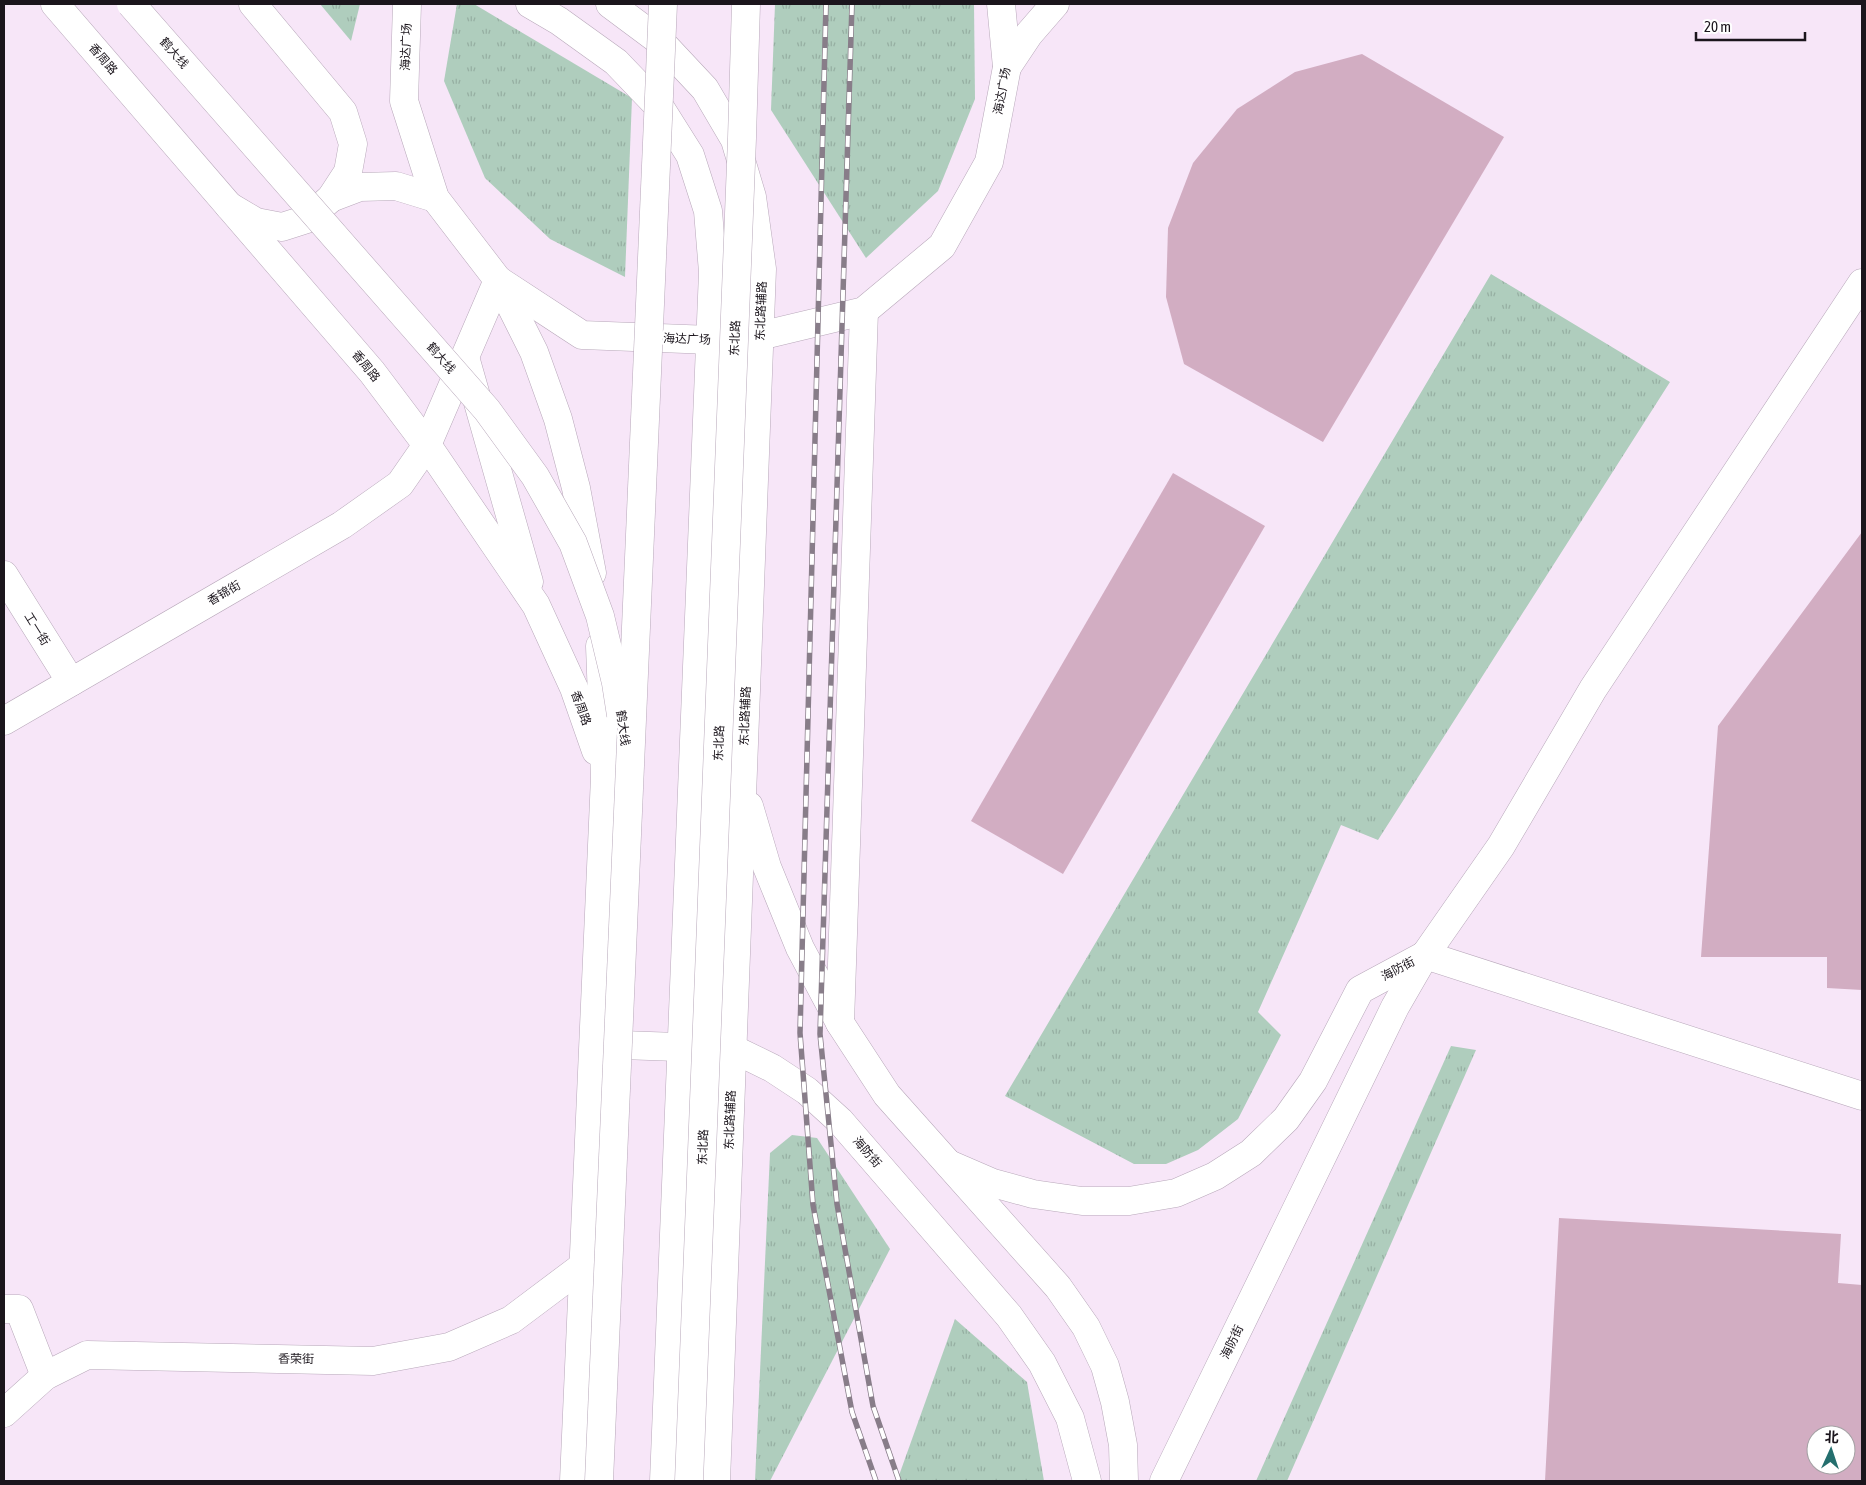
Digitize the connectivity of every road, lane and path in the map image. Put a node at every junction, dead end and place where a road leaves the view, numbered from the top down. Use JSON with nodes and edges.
{"nodes":[{"id":1,"x":55,"y":4,"type":"edge"},
{"id":2,"x":131,"y":4,"type":"edge"},
{"id":3,"x":253,"y":4,"type":"edge"},
{"id":4,"x":407,"y":4,"type":"edge"},
{"id":5,"x":530,"y":4,"type":"edge"},
{"id":6,"x":610,"y":4,"type":"edge"},
{"id":7,"x":663,"y":4,"type":"edge"},
{"id":8,"x":746,"y":4,"type":"edge"},
{"id":9,"x":1002,"y":4,"type":"edge"},
{"id":10,"x":1055,"y":4,"type":"edge"},
{"id":11,"x":1007,"y":66,"type":"junction"},
{"id":12,"x":331,"y":198,"type":"junction"},
{"id":13,"x":435,"y":198,"type":"junction"},
{"id":14,"x":229,"y":206,"type":"junction"},
{"id":15,"x":498,"y":280,"type":"junction"},
{"id":16,"x":1862,"y":283,"type":"edge"},
{"id":17,"x":864,"y":311,"type":"junction"},
{"id":18,"x":760,"y":336,"type":"junction"},
{"id":19,"x":711,"y":340,"type":"junction"},
{"id":20,"x":465,"y":357,"type":"junction"},
{"id":21,"x":427,"y":445,"type":"junction"},
{"id":22,"x":4,"y":575,"type":"edge"},
{"id":23,"x":536,"y":605,"type":"junction"},
{"id":24,"x":71,"y":682,"type":"junction"},
{"id":25,"x":4,"y":721,"type":"edge"},
{"id":26,"x":617,"y":777,"type":"junction"},
{"id":27,"x":743,"y":786,"type":"junction"},
{"id":28,"x":1426,"y":955,"type":"junction"},
{"id":29,"x":840,"y":1023,"type":"junction"},
{"id":30,"x":593,"y":1044,"type":"junction"},
{"id":31,"x":682,"y":1047,"type":"junction"},
{"id":32,"x":733,"y":1050,"type":"junction"},
{"id":33,"x":1862,"y":1096,"type":"edge"},
{"id":34,"x":949,"y":1164,"type":"junction"},
{"id":35,"x":583,"y":1266,"type":"junction"},
{"id":36,"x":4,"y":1309,"type":"edge"},
{"id":37,"x":45,"y":1376,"type":"junction"},
{"id":38,"x":4,"y":1413,"type":"edge"},
{"id":39,"x":1172,"y":1475,"type":"edge"},
{"id":40,"x":574,"y":1481,"type":"edge"},
{"id":41,"x":599,"y":1481,"type":"edge"},
{"id":42,"x":664,"y":1481,"type":"edge"},
{"id":43,"x":690,"y":1481,"type":"edge"},
{"id":44,"x":716,"y":1481,"type":"edge"},
{"id":45,"x":1087,"y":1481,"type":"edge"},
{"id":46,"x":1124,"y":1481,"type":"edge"}],
"edges":[{"from":1,"to":14,"type":"main road","name":"香周路"},
{"from":2,"to":26,"type":"main road","name":"鹤大线","bridge":true},
{"from":3,"to":12,"type":"main road"},
{"from":4,"to":13,"type":"main road","name":"海达广场"},
{"from":5,"to":19,"type":"main road","name":"东北路"},
{"from":6,"to":18,"type":"main road","name":"东北路辅路"},
{"from":7,"to":26,"type":"main road","bridge":true},
{"from":8,"to":43,"type":"main road","name":"东北路","bridge":true},
{"from":9,"to":11,"type":"main road","name":"海达广场"},
{"from":10,"to":11,"type":"main road"},
{"from":11,"to":17,"type":"main road","name":"海达广场"},
{"from":12,"to":13,"type":"main road"},
{"from":12,"to":14,"type":"main road"},
{"from":13,"to":15,"type":"main road","name":"海达广场"},
{"from":14,"to":21,"type":"main road","name":"香周路"},
{"from":15,"to":19,"type":"main road","name":"海达广场"},
{"from":15,"to":20,"type":"main road","name":"香锦街"},
{"from":15,"to":26,"type":"main road"},
{"from":16,"to":28,"type":"main road"},
{"from":17,"to":18,"type":"main road","name":"海达广场"},
{"from":17,"to":29,"type":"main road"},
{"from":18,"to":19,"type":"main road","name":"海达广场"},
{"from":18,"to":27,"type":"main road","name":"东北路辅路"},
{"from":19,"to":31,"type":"main road","name":"东北路"},
{"from":20,"to":21,"type":"main road","name":"香锦街"},
{"from":20,"to":23,"type":"main road"},
{"from":21,"to":23,"type":"main road","name":"香周路"},
{"from":21,"to":24,"type":"main road","name":"香锦街"},
{"from":22,"to":24,"type":"main road","name":"工一街"},
{"from":23,"to":26,"type":"main road","name":"香周路"},
{"from":24,"to":25,"type":"main road","name":"香锦街"},
{"from":26,"to":30,"type":"main road"},
{"from":26,"to":41,"type":"main road","bridge":true},
{"from":27,"to":29,"type":"main road"},
{"from":27,"to":32,"type":"main road","name":"东北路辅路"},
{"from":28,"to":33,"type":"main road"},
{"from":28,"to":34,"type":"main road","name":"海防街"},
{"from":28,"to":39,"type":"main road","name":"海防街"},
{"from":29,"to":34,"type":"main road"},
{"from":30,"to":31,"type":"main road","name":"海防街"},
{"from":30,"to":35,"type":"main road"},
{"from":31,"to":32,"type":"main road","name":"海防街"},
{"from":31,"to":42,"type":"main road","name":"东北路"},
{"from":32,"to":44,"type":"main road","name":"东北路辅路"},
{"from":32,"to":45,"type":"main road","name":"海防街"},
{"from":34,"to":46,"type":"main road"},
{"from":35,"to":37,"type":"main road","name":"香荣街"},
{"from":35,"to":40,"type":"main road"},
{"from":36,"to":37,"type":"main road"},
{"from":37,"to":38,"type":"main road","name":"香荣街"}]}
